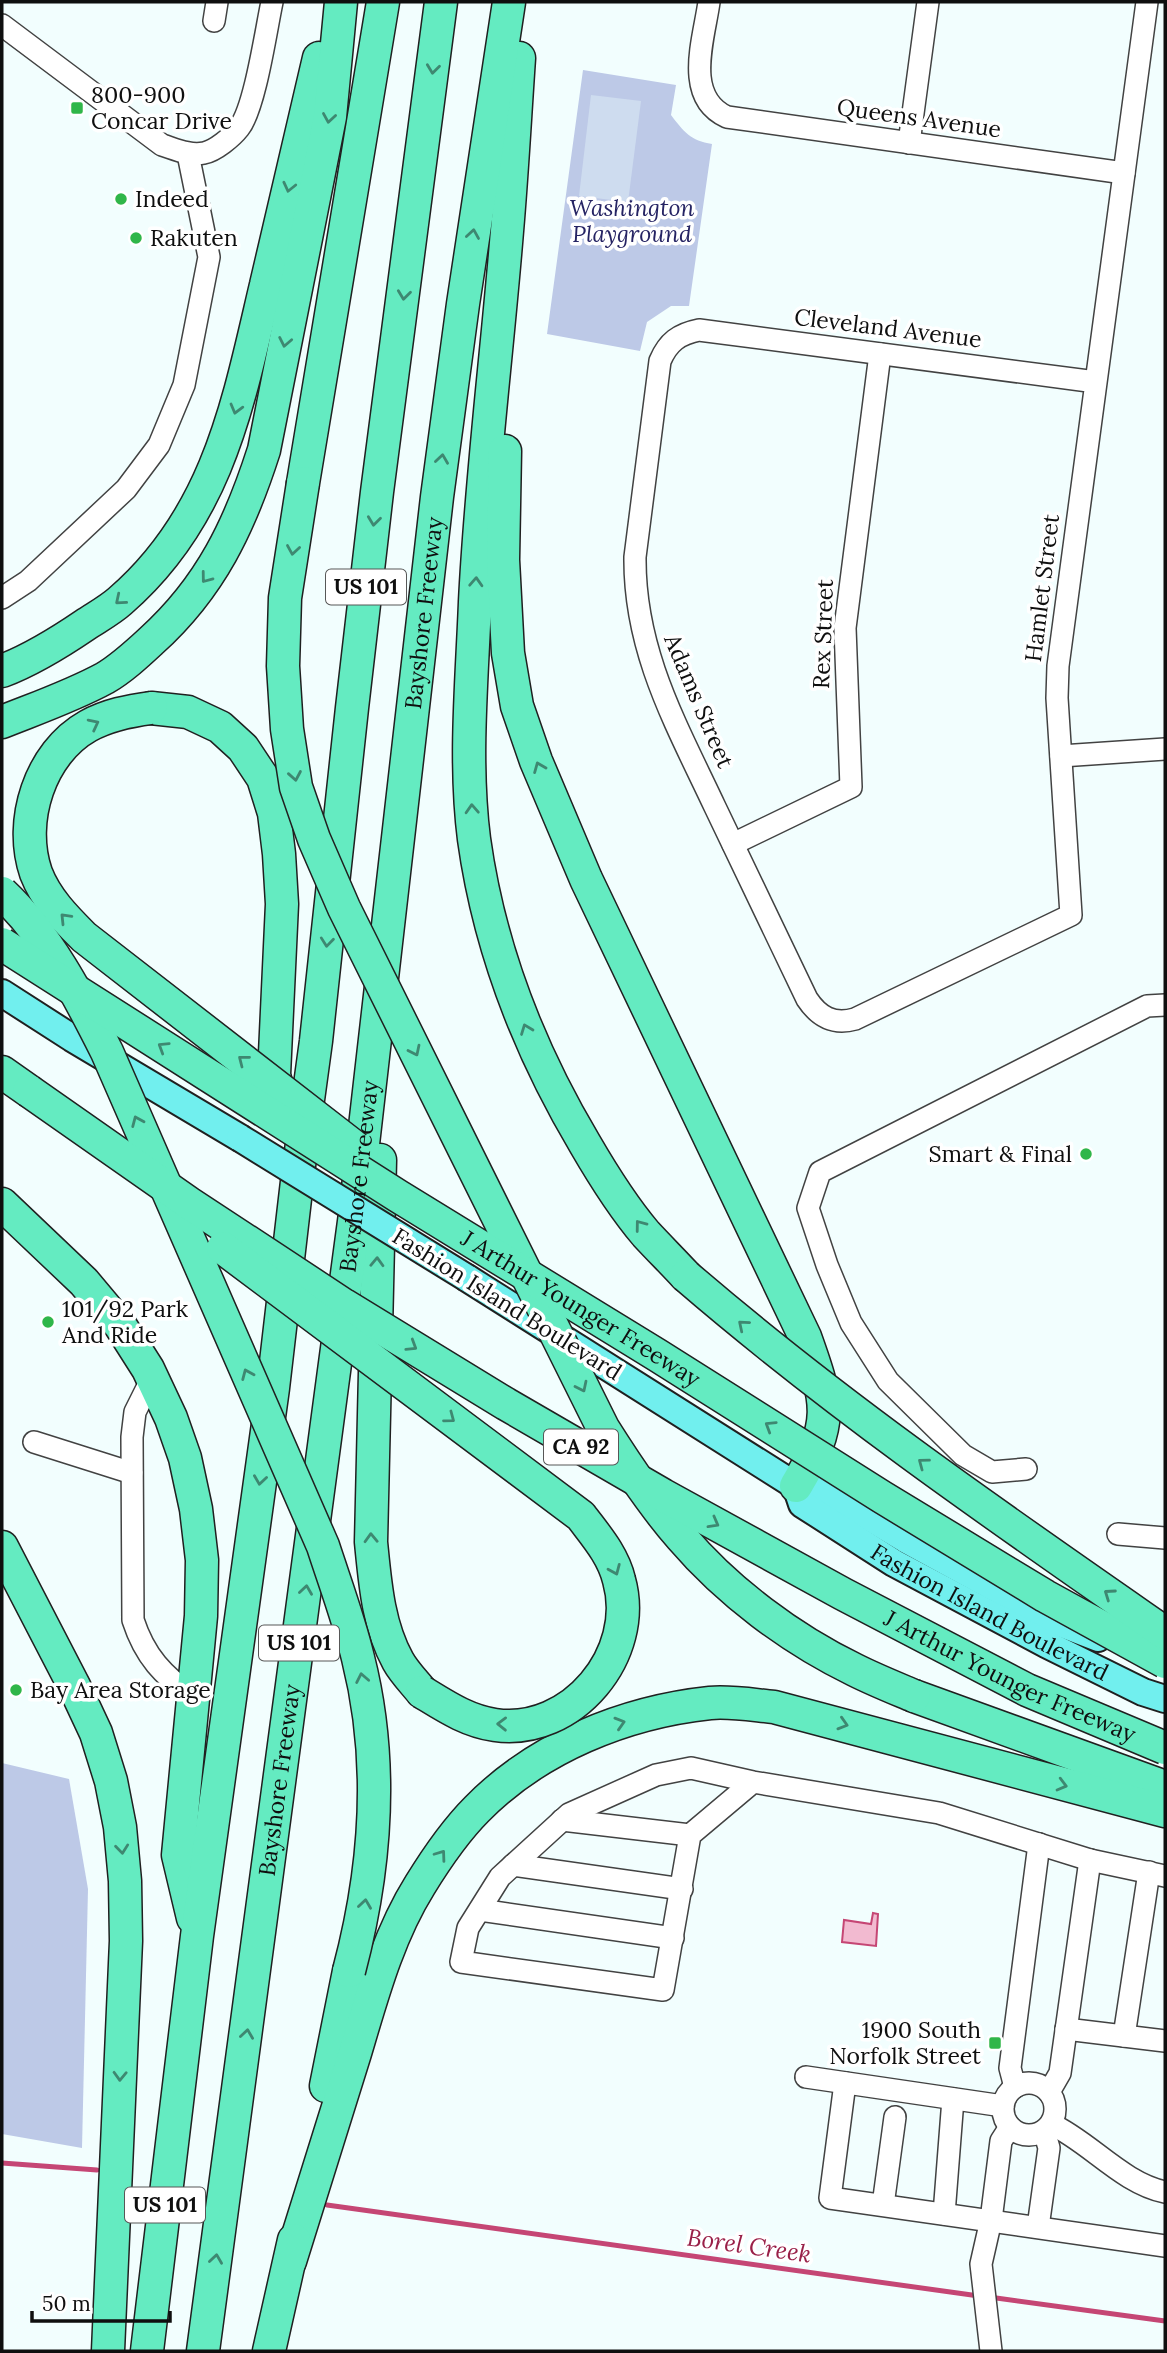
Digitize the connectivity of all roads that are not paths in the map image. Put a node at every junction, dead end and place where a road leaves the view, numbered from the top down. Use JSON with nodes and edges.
{"nodes":[{"id":1,"x":272,"y":2,"type":"edge"},
{"id":2,"x":332,"y":2,"type":"edge"},
{"id":3,"x":341,"y":2,"type":"edge"},
{"id":4,"x":383,"y":2,"type":"edge"},
{"id":5,"x":441,"y":2,"type":"edge"},
{"id":6,"x":509,"y":2,"type":"edge"},
{"id":7,"x":523,"y":2,"type":"edge"},
{"id":8,"x":709,"y":2,"type":"edge"},
{"id":9,"x":928,"y":2,"type":"edge"},
{"id":10,"x":1147,"y":2,"type":"edge"},
{"id":11,"x":2,"y":25,"type":"edge"},
{"id":12,"x":909,"y":143,"type":"junction"},
{"id":13,"x":188,"y":153,"type":"junction"},
{"id":14,"x":1124,"y":173,"type":"junction"},
{"id":15,"x":507,"y":230,"type":"junction"},
{"id":16,"x":675,"y":338,"type":"joint"},
{"id":17,"x":880,"y":354,"type":"junction"},
{"id":18,"x":1096,"y":382,"type":"junction"},
{"id":19,"x":2,"y":598,"type":"edge"},
{"id":20,"x":2,"y":671,"type":"edge"},
{"id":21,"x":2,"y":722,"type":"edge"},
{"id":22,"x":1165,"y":749,"type":"edge"},
{"id":23,"x":1061,"y":756,"type":"junction"},
{"id":24,"x":733,"y":844,"type":"junction"},
{"id":25,"x":2,"y":893,"type":"edge"},
{"id":26,"x":387,"y":933,"type":"junction"},
{"id":27,"x":2,"y":944,"type":"edge"},
{"id":28,"x":2,"y":993,"type":"edge"},
{"id":29,"x":1165,"y":1005,"type":"edge"},
{"id":30,"x":826,"y":1018,"type":"joint"},
{"id":31,"x":2,"y":1072,"type":"edge"},
{"id":32,"x":29,"y":1091,"type":"junction"},
{"id":33,"x":298,"y":1173,"type":"junction"},
{"id":34,"x":2,"y":1204,"type":"edge"},
{"id":35,"x":657,"y":1355,"type":"junction"},
{"id":36,"x":152,"y":1378,"type":"junction"},
{"id":37,"x":34,"y":1442,"type":"dead end"},
{"id":38,"x":1026,"y":1469,"type":"dead end"},
{"id":39,"x":132,"y":1473,"type":"junction"},
{"id":40,"x":796,"y":1486,"type":"junction"},
{"id":41,"x":1118,"y":1534,"type":"dead end"},
{"id":42,"x":1165,"y":1538,"type":"edge"},
{"id":43,"x":2,"y":1546,"type":"edge"},
{"id":44,"x":1165,"y":1633,"type":"edge"},
{"id":45,"x":1165,"y":1662,"type":"edge"},
{"id":46,"x":194,"y":1699,"type":"junction"},
{"id":47,"x":1165,"y":1699,"type":"edge"},
{"id":48,"x":1165,"y":1748,"type":"edge"},
{"id":49,"x":753,"y":1782,"type":"junction"},
{"id":50,"x":1165,"y":1787,"type":"edge"},
{"id":51,"x":1165,"y":1811,"type":"edge"},
{"id":52,"x":562,"y":1820,"type":"junction"},
{"id":53,"x":690,"y":1835,"type":"junction"},
{"id":54,"x":1039,"y":1844,"type":"junction"},
{"id":55,"x":1090,"y":1860,"type":"junction"},
{"id":56,"x":513,"y":1865,"type":"junction"},
{"id":57,"x":1157,"y":1874,"type":"edge"},
{"id":58,"x":682,"y":1889,"type":"junction"},
{"id":59,"x":480,"y":1910,"type":"junction"},
{"id":60,"x":197,"y":1936,"type":"junction"},
{"id":61,"x":673,"y":1938,"type":"junction"},
{"id":62,"x":363,"y":1976,"type":"junction"},
{"id":63,"x":1066,"y":2029,"type":"junction"},
{"id":64,"x":1124,"y":2036,"type":"junction"},
{"id":65,"x":1165,"y":2041,"type":"edge"},
{"id":66,"x":806,"y":2077,"type":"dead end"},
{"id":67,"x":845,"y":2083,"type":"junction"},
{"id":68,"x":1015,"y":2087,"type":"junction"},
{"id":69,"x":1049,"y":2092,"type":"junction"},
{"id":70,"x":953,"y":2099,"type":"junction"},
{"id":71,"x":1003,"y":2106,"type":"junction"},
{"id":72,"x":895,"y":2117,"type":"dead end"},
{"id":73,"x":1010,"y":2127,"type":"junction"},
{"id":74,"x":1047,"y":2127,"type":"junction"},
{"id":75,"x":1165,"y":2192,"type":"edge"},
{"id":76,"x":883,"y":2205,"type":"junction"},
{"id":77,"x":944,"y":2214,"type":"junction"},
{"id":78,"x":991,"y":2220,"type":"junction"},
{"id":79,"x":1038,"y":2227,"type":"junction"},
{"id":80,"x":1165,"y":2246,"type":"edge"},
{"id":81,"x":993,"y":2349,"type":"edge"},
{"id":82,"x":108,"y":2351,"type":"edge"},
{"id":83,"x":147,"y":2351,"type":"edge"},
{"id":84,"x":204,"y":2351,"type":"edge"},
{"id":85,"x":268,"y":2351,"type":"edge"}],
"edges":[{"from":1,"to":13,"type":"street"},
{"from":2,"to":20,"type":"highway","one_way":true},
{"from":3,"to":21,"type":"highway","one_way":true},
{"from":4,"to":50,"type":"highway","one_way":true,"bridge":true},
{"from":5,"to":33,"type":"highway","number":"US 101","one_way":true},
{"from":26,"to":6,"type":"highway","name":"Bayshore Freeway","number":"US 101","one_way":true},
{"from":7,"to":15,"type":"highway"},
{"from":8,"to":12,"type":"street","name":"Queens Avenue"},
{"from":9,"to":12,"type":"street"},
{"from":10,"to":14,"type":"street","name":"Hamlet Street"},
{"from":11,"to":13,"type":"street"},
{"from":12,"to":14,"type":"street","name":"Queens Avenue"},
{"from":13,"to":19,"type":"street"},
{"from":14,"to":18,"type":"street","name":"Hamlet Street"},
{"from":40,"to":15,"type":"highway","one_way":true},
{"from":44,"to":15,"type":"highway","one_way":true,"bridge":true},
{"from":16,"to":17,"type":"street","name":"Cleveland Avenue"},
{"from":16,"to":24,"type":"street","name":"Adams Street"},
{"from":17,"to":18,"type":"street","name":"Cleveland Avenue"},
{"from":17,"to":24,"type":"street","name":"Rex Street"},
{"from":18,"to":23,"type":"street","name":"Hamlet Street"},
{"from":22,"to":23,"type":"street"},
{"from":23,"to":30,"type":"street","name":"Hamlet Street"},
{"from":24,"to":30,"type":"street","name":"Adams Street"},
{"from":62,"to":25,"type":"highway","one_way":true,"bridge":true},
{"from":32,"to":26,"type":"highway","one_way":true,"bridge":true},
{"from":84,"to":26,"type":"highway","name":"Bayshore Freeway","number":"US 101","one_way":true},
{"from":35,"to":27,"type":"highway","name":"J Arthur Younger Freeway","one_way":true,"bridge":true},
{"from":28,"to":40,"type":"main road","name":"Fashion Island Boulevard","bridge":true},
{"from":29,"to":38,"type":"street"},
{"from":31,"to":32,"type":"highway","name":"J Arthur Younger Freeway","number":"CA 92"},
{"from":32,"to":48,"type":"highway","name":"J Arthur Younger Freeway","number":"CA 92","one_way":true,"bridge":true},
{"from":35,"to":33,"type":"highway","one_way":true,"bridge":true},
{"from":33,"to":60,"type":"highway","number":"US 101","one_way":true},
{"from":34,"to":36,"type":"highway"},
{"from":45,"to":35,"type":"highway","name":"J Arthur Younger Freeway","one_way":true,"bridge":true},
{"from":36,"to":39,"type":"street"},
{"from":36,"to":46,"type":"highway"},
{"from":37,"to":39,"type":"street"},
{"from":39,"to":46,"type":"street"},
{"from":40,"to":45,"type":"main road","name":"Fashion Island Boulevard"},
{"from":40,"to":47,"type":"main road","name":"Fashion Island Boulevard"},
{"from":41,"to":42,"type":"street"},
{"from":43,"to":82,"type":"highway","one_way":true},
{"from":46,"to":60,"type":"highway"},
{"from":49,"to":52,"type":"street"},
{"from":49,"to":53,"type":"street"},
{"from":49,"to":54,"type":"street"},
{"from":62,"to":51,"type":"highway","one_way":true},
{"from":52,"to":53,"type":"street"},
{"from":52,"to":56,"type":"street"},
{"from":53,"to":58,"type":"street"},
{"from":54,"to":55,"type":"street"},
{"from":54,"to":68,"type":"street"},
{"from":55,"to":57,"type":"street"},
{"from":55,"to":63,"type":"street"},
{"from":56,"to":58,"type":"street"},
{"from":56,"to":59,"type":"street"},
{"from":57,"to":64,"type":"street"},
{"from":58,"to":61,"type":"street"},
{"from":59,"to":61,"type":"street"},
{"from":59,"to":61,"type":"street"},
{"from":60,"to":83,"type":"highway","number":"US 101"},
{"from":62,"to":85,"type":"highway"},
{"from":63,"to":64,"type":"street"},
{"from":63,"to":69,"type":"street"},
{"from":64,"to":65,"type":"street"},
{"from":66,"to":67,"type":"street"},
{"from":67,"to":70,"type":"street"},
{"from":67,"to":76,"type":"street"},
{"from":68,"to":69,"type":"street"},
{"from":68,"to":71,"type":"street"},
{"from":69,"to":74,"type":"street"},
{"from":70,"to":71,"type":"street"},
{"from":70,"to":77,"type":"street"},
{"from":71,"to":73,"type":"street"},
{"from":72,"to":76,"type":"street"},
{"from":73,"to":74,"type":"street"},
{"from":73,"to":78,"type":"street"},
{"from":74,"to":75,"type":"street"},
{"from":74,"to":79,"type":"street"},
{"from":76,"to":77,"type":"street"},
{"from":77,"to":78,"type":"street"},
{"from":78,"to":79,"type":"street"},
{"from":78,"to":81,"type":"street"},
{"from":79,"to":80,"type":"street"}]}
